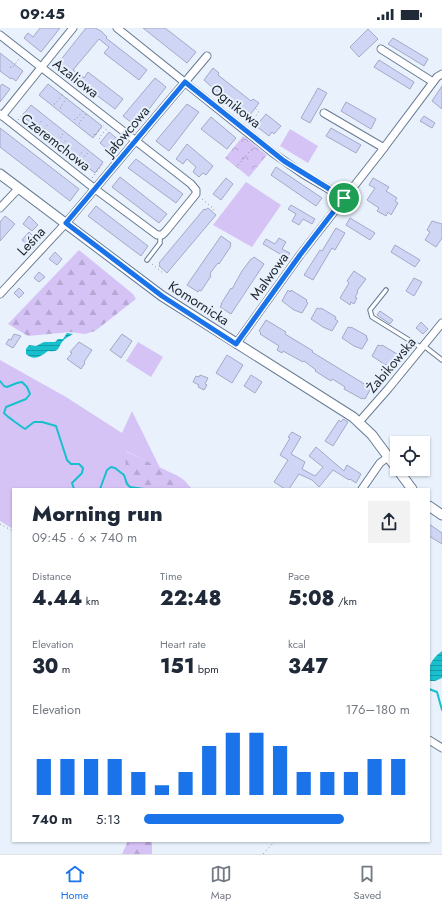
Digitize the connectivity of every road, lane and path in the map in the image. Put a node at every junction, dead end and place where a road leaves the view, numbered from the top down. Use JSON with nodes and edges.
{"nodes":[{"id":1,"x":72,"y":28,"type":"edge"},
{"id":2,"x":117,"y":28,"type":"edge"},
{"id":3,"x":0,"y":35,"type":"edge"},
{"id":4,"x":381,"y":49,"type":"dead end"},
{"id":5,"x":24,"y":54,"type":"junction"},
{"id":6,"x":207,"y":56,"type":"dead end"},
{"id":7,"x":10,"y":67,"type":"dead end"},
{"id":8,"x":42,"y":67,"type":"junction"},
{"id":9,"x":442,"y":74,"type":"edge"},
{"id":10,"x":185,"y":82,"type":"junction"},
{"id":11,"x":433,"y":82,"type":"junction"},
{"id":12,"x":64,"y":92,"type":"dead end"},
{"id":13,"x":69,"y":96,"type":"dead end"},
{"id":14,"x":54,"y":104,"type":"dead end"},
{"id":15,"x":61,"y":108,"type":"dead end"},
{"id":16,"x":85,"y":108,"type":"dead end"},
{"id":17,"x":255,"y":108,"type":"dead end"},
{"id":18,"x":89,"y":111,"type":"dead end"},
{"id":19,"x":24,"y":113,"type":"dead end"},
{"id":20,"x":324,"y":113,"type":"dead end"},
{"id":21,"x":1,"y":115,"type":"edge"},
{"id":22,"x":74,"y":119,"type":"dead end"},
{"id":23,"x":42,"y":120,"type":"dead end"},
{"id":24,"x":17,"y":122,"type":"dead end"},
{"id":25,"x":48,"y":124,"type":"dead end"},
{"id":26,"x":80,"y":124,"type":"dead end"},
{"id":27,"x":105,"y":124,"type":"dead end"},
{"id":28,"x":108,"y":126,"type":"dead end"},
{"id":29,"x":247,"y":127,"type":"dead end"},
{"id":30,"x":32,"y":133,"type":"dead end"},
{"id":31,"x":62,"y":134,"type":"dead end"},
{"id":32,"x":94,"y":134,"type":"dead end"},
{"id":33,"x":37,"y":137,"type":"dead end"},
{"id":34,"x":100,"y":139,"type":"dead end"},
{"id":35,"x":66,"y":140,"type":"dead end"},
{"id":36,"x":136,"y":141,"type":"junction"},
{"id":37,"x":254,"y":145,"type":"dead end"},
{"id":38,"x":52,"y":148,"type":"dead end"},
{"id":39,"x":384,"y":148,"type":"junction"},
{"id":40,"x":57,"y":152,"type":"dead end"},
{"id":41,"x":82,"y":152,"type":"dead end"},
{"id":42,"x":88,"y":154,"type":"dead end"},
{"id":43,"x":73,"y":164,"type":"dead end"},
{"id":44,"x":238,"y":165,"type":"dead end"},
{"id":45,"x":76,"y":167,"type":"dead end"},
{"id":46,"x":0,"y":174,"type":"edge"},
{"id":47,"x":19,"y":188,"type":"junction"},
{"id":48,"x":95,"y":189,"type":"junction"},
{"id":49,"x":200,"y":197,"type":"dead end"},
{"id":50,"x":344,"y":198,"type":"junction"},
{"id":51,"x":0,"y":208,"type":"edge"},
{"id":52,"x":212,"y":212,"type":"dead end"},
{"id":53,"x":66,"y":223,"type":"junction"},
{"id":54,"x":160,"y":236,"type":"junction"},
{"id":55,"x":147,"y":260,"type":"joint"},
{"id":56,"x":164,"y":274,"type":"dead end"},
{"id":57,"x":386,"y":290,"type":"dead end"},
{"id":58,"x":0,"y":294,"type":"edge"},
{"id":59,"x":442,"y":323,"type":"edge"},
{"id":60,"x":236,"y":344,"type":"junction"},
{"id":61,"x":423,"y":347,"type":"junction"},
{"id":62,"x":442,"y":360,"type":"edge"},
{"id":63,"x":359,"y":422,"type":"junction"},
{"id":64,"x":388,"y":457,"type":"junction"},
{"id":65,"x":363,"y":488,"type":"edge"},
{"id":66,"x":411,"y":488,"type":"edge"},
{"id":67,"x":430,"y":507,"type":"edge"},
{"id":68,"x":442,"y":515,"type":"edge"},
{"id":69,"x":0,"y":524,"type":"edge"},
{"id":70,"x":12,"y":530,"type":"edge"},
{"id":71,"x":430,"y":741,"type":"edge"},
{"id":72,"x":442,"y":748,"type":"edge"},
{"id":73,"x":274,"y":842,"type":"edge"},
{"id":74,"x":264,"y":854,"type":"edge"}],
"edges":[{"from":1,"to":8,"type":"street"},
{"from":2,"to":10,"type":"street","name":"Ognikowa"},
{"from":3,"to":5,"type":"street","name":"Azaliowa"},
{"from":4,"to":11,"type":"street"},
{"from":5,"to":7,"type":"path"},
{"from":5,"to":8,"type":"street","name":"Azaliowa"},
{"from":6,"to":10,"type":"street","name":"Jałowcowa"},
{"from":8,"to":21,"type":"street"},
{"from":8,"to":36,"type":"street","name":"Azaliowa"},
{"from":9,"to":11,"type":"street"},
{"from":10,"to":36,"type":"street","name":"Jałowcowa"},
{"from":10,"to":50,"type":"street","name":"Ognikowa"},
{"from":11,"to":39,"type":"street","name":"Malwowa"},
{"from":12,"to":14,"type":"path"},
{"from":13,"to":15,"type":"path"},
{"from":16,"to":22,"type":"path"},
{"from":17,"to":29,"type":"path"},
{"from":18,"to":26,"type":"path"},
{"from":19,"to":24,"type":"path"},
{"from":20,"to":39,"type":"street"},
{"from":21,"to":48,"type":"street","name":"Czeremchowa"},
{"from":23,"to":30,"type":"path"},
{"from":25,"to":33,"type":"path"},
{"from":27,"to":32,"type":"path"},
{"from":28,"to":34,"type":"path"},
{"from":31,"to":38,"type":"path"},
{"from":35,"to":40,"type":"path"},
{"from":36,"to":48,"type":"street","name":"Jałowcowa"},
{"from":36,"to":54,"type":"street","name":"Azaliowa"},
{"from":37,"to":44,"type":"path"},
{"from":39,"to":50,"type":"street","name":"Malwowa"},
{"from":41,"to":43,"type":"path"},
{"from":42,"to":45,"type":"path"},
{"from":46,"to":47,"type":"street","name":"Komornicka"},
{"from":47,"to":51,"type":"street"},
{"from":47,"to":53,"type":"street","name":"Komornicka"},
{"from":48,"to":53,"type":"street","name":"Jałowcowa"},
{"from":48,"to":54,"type":"street","name":"Czeremchowa"},
{"from":49,"to":52,"type":"path"},
{"from":50,"to":60,"type":"street","name":"Malwowa"},
{"from":53,"to":58,"type":"street","name":"Leśna"},
{"from":53,"to":60,"type":"street","name":"Komornicka"},
{"from":54,"to":55,"type":"lane"},
{"from":55,"to":56,"type":"path"},
{"from":57,"to":61,"type":"lane"},
{"from":59,"to":61,"type":"street","name":"Żabikowska"},
{"from":60,"to":63,"type":"street","name":"Komornicka"},
{"from":61,"to":62,"type":"lane"},
{"from":61,"to":63,"type":"street","name":"Żabikowska"},
{"from":63,"to":64,"type":"street","name":"Komornicka"},
{"from":64,"to":65,"type":"street"},
{"from":64,"to":66,"type":"street","name":"Komornicka"},
{"from":67,"to":68,"type":"street"},
{"from":69,"to":70,"type":"path"},
{"from":71,"to":72,"type":"street"},
{"from":73,"to":74,"type":"path"}]}
